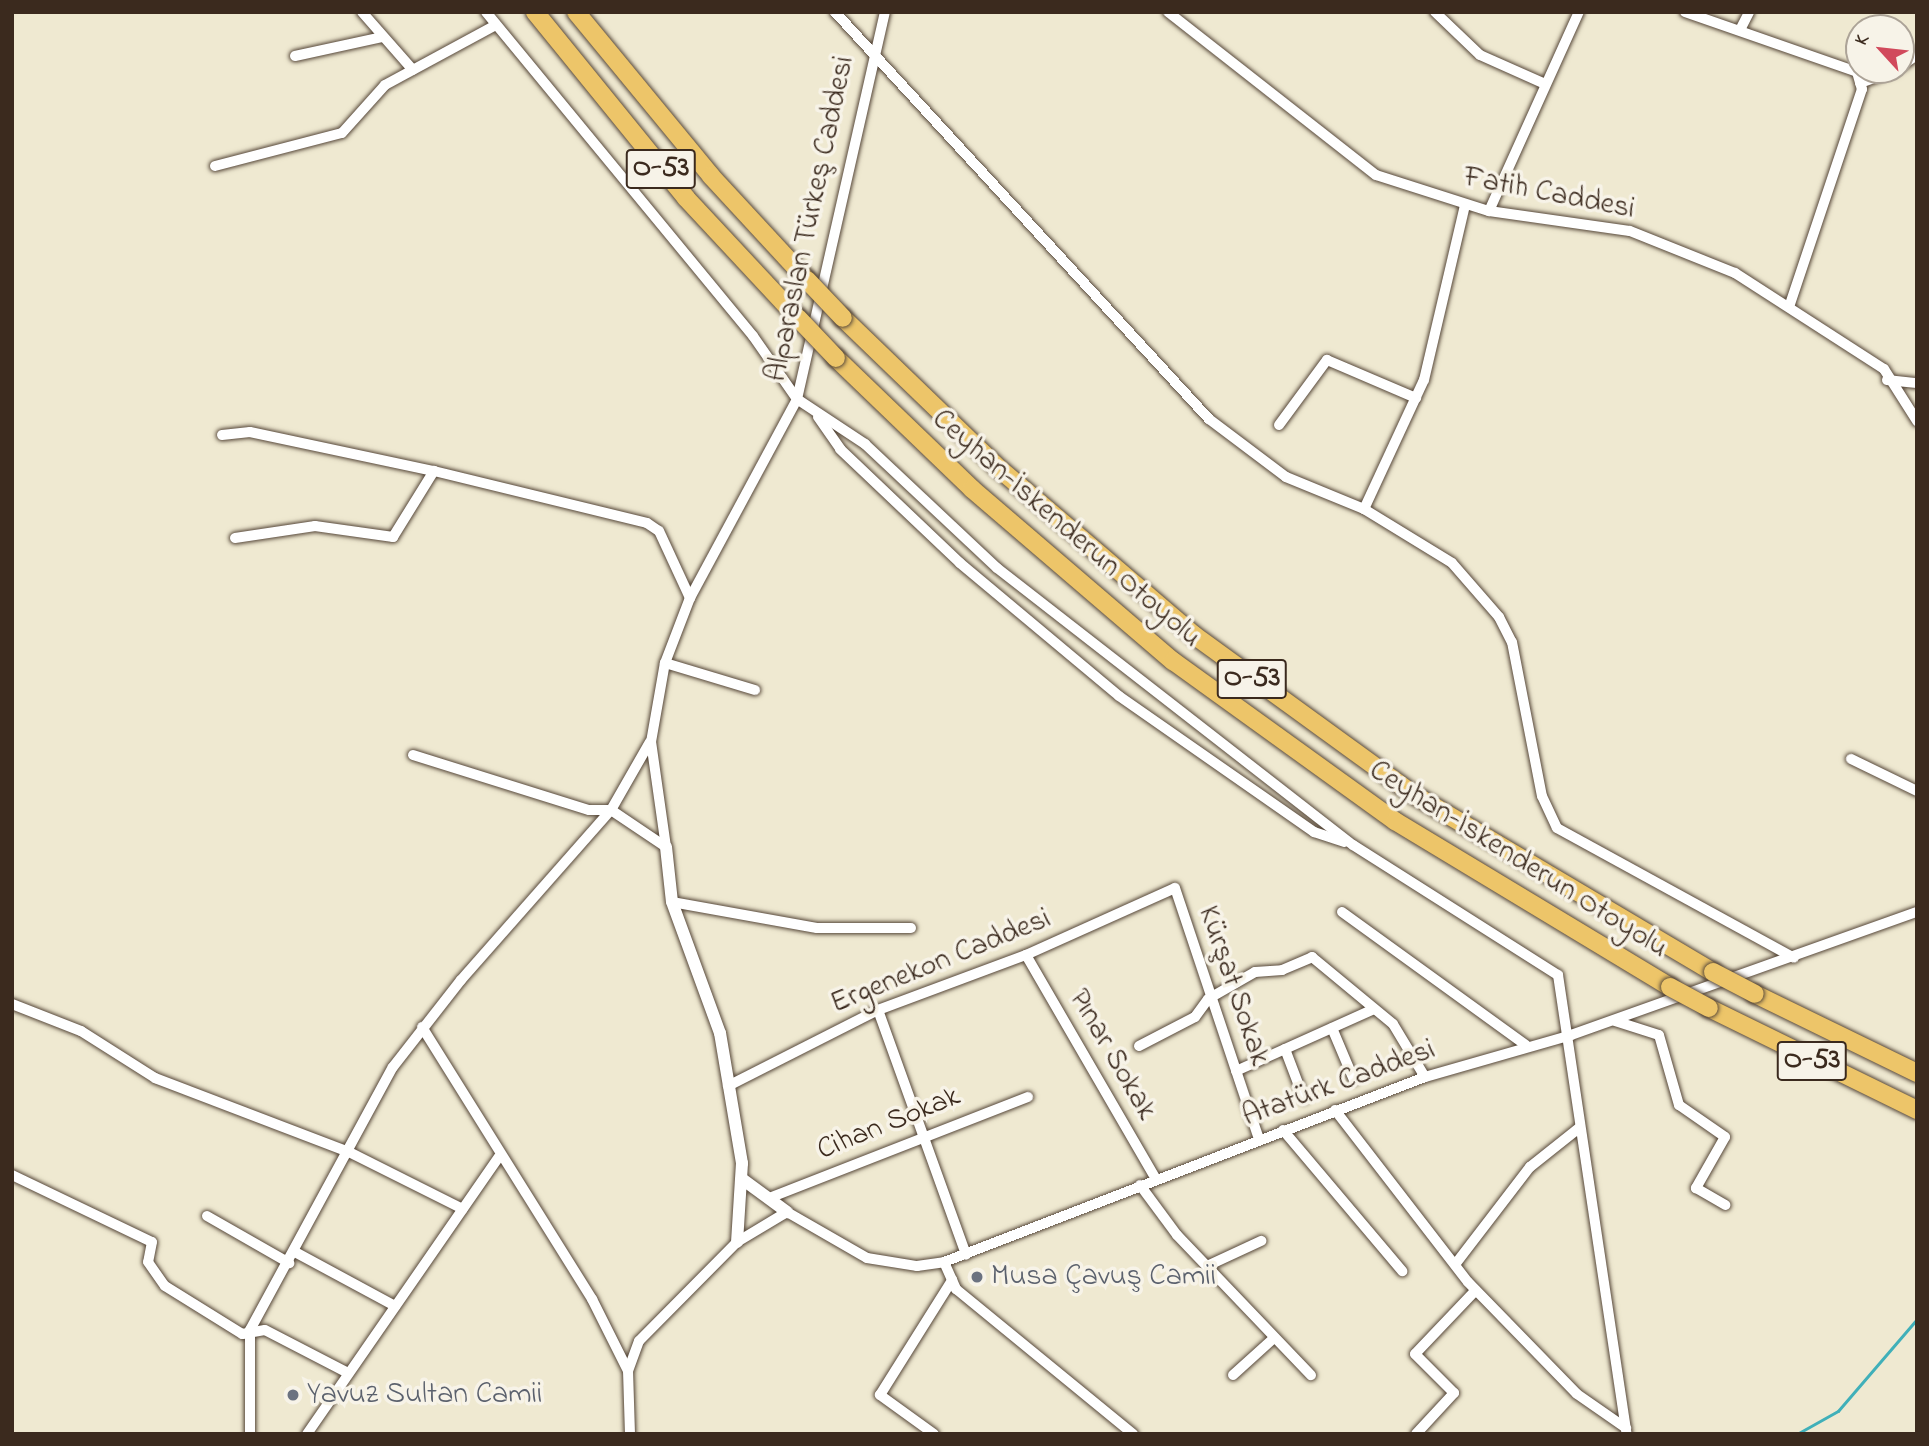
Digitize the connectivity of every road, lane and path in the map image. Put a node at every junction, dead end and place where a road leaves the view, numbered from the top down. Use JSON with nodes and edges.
{"nodes":[{"id":1,"x":362,"y":12,"type":"edge"},
{"id":2,"x":486,"y":12,"type":"edge"},
{"id":3,"x":535,"y":12,"type":"edge"},
{"id":4,"x":576,"y":12,"type":"edge"},
{"id":5,"x":835,"y":12,"type":"edge"},
{"id":6,"x":885,"y":12,"type":"edge"},
{"id":7,"x":1168,"y":12,"type":"edge"},
{"id":8,"x":1435,"y":12,"type":"edge"},
{"id":9,"x":1579,"y":12,"type":"edge"},
{"id":10,"x":1685,"y":12,"type":"edge"},
{"id":11,"x":1749,"y":12,"type":"edge"},
{"id":12,"x":496,"y":25,"type":"junction"},
{"id":13,"x":1740,"y":30,"type":"junction"},
{"id":14,"x":383,"y":37,"type":"junction"},
{"id":15,"x":873,"y":50,"type":"junction"},
{"id":16,"x":295,"y":56,"type":"dead end"},
{"id":17,"x":1845,"y":66,"type":"edge"},
{"id":18,"x":413,"y":70,"type":"junction"},
{"id":19,"x":1545,"y":84,"type":"junction"},
{"id":20,"x":1860,"y":84,"type":"edge"},
{"id":21,"x":215,"y":166,"type":"dead end"},
{"id":22,"x":1465,"y":205,"type":"junction"},
{"id":23,"x":1489,"y":211,"type":"junction"},
{"id":24,"x":1790,"y":304,"type":"junction"},
{"id":25,"x":1887,"y":380,"type":"junction"},
{"id":26,"x":1917,"y":383,"type":"edge"},
{"id":27,"x":1416,"y":398,"type":"junction"},
{"id":28,"x":797,"y":399,"type":"junction"},
{"id":29,"x":814,"y":411,"type":"junction"},
{"id":30,"x":1917,"y":421,"type":"edge"},
{"id":31,"x":1279,"y":425,"type":"dead end"},
{"id":32,"x":222,"y":435,"type":"dead end"},
{"id":33,"x":434,"y":471,"type":"junction"},
{"id":34,"x":1364,"y":509,"type":"junction"},
{"id":35,"x":235,"y":538,"type":"dead end"},
{"id":36,"x":690,"y":598,"type":"junction"},
{"id":37,"x":665,"y":663,"type":"junction"},
{"id":38,"x":755,"y":690,"type":"dead end"},
{"id":39,"x":651,"y":742,"type":"junction"},
{"id":40,"x":413,"y":755,"type":"dead end"},
{"id":41,"x":1851,"y":759,"type":"dead end"},
{"id":42,"x":1917,"y":791,"type":"edge"},
{"id":43,"x":611,"y":810,"type":"junction"},
{"id":44,"x":1353,"y":845,"type":"junction"},
{"id":45,"x":666,"y":847,"type":"junction"},
{"id":46,"x":1175,"y":888,"type":"joint"},
{"id":47,"x":672,"y":902,"type":"junction"},
{"id":48,"x":1342,"y":912,"type":"dead end"},
{"id":49,"x":1917,"y":912,"type":"edge"},
{"id":50,"x":911,"y":928,"type":"dead end"},
{"id":51,"x":1026,"y":955,"type":"junction"},
{"id":52,"x":1794,"y":958,"type":"junction"},
{"id":53,"x":1208,"y":999,"type":"junction"},
{"id":54,"x":12,"y":1004,"type":"edge"},
{"id":55,"x":1374,"y":1009,"type":"junction"},
{"id":56,"x":878,"y":1010,"type":"junction"},
{"id":57,"x":1614,"y":1020,"type":"junction"},
{"id":58,"x":422,"y":1027,"type":"junction"},
{"id":59,"x":1332,"y":1028,"type":"junction"},
{"id":60,"x":1571,"y":1035,"type":"junction"},
{"id":61,"x":1527,"y":1045,"type":"junction"},
{"id":62,"x":1139,"y":1046,"type":"dead end"},
{"id":63,"x":1285,"y":1049,"type":"junction"},
{"id":64,"x":1236,"y":1071,"type":"junction"},
{"id":65,"x":1917,"y":1073,"type":"edge"},
{"id":66,"x":1425,"y":1077,"type":"junction"},
{"id":67,"x":1354,"y":1080,"type":"dead end"},
{"id":68,"x":728,"y":1086,"type":"junction"},
{"id":69,"x":1028,"y":1097,"type":"dead end"},
{"id":70,"x":1304,"y":1099,"type":"dead end"},
{"id":71,"x":1335,"y":1110,"type":"junction"},
{"id":72,"x":1917,"y":1110,"type":"edge"},
{"id":73,"x":1579,"y":1128,"type":"junction"},
{"id":74,"x":1283,"y":1129,"type":"junction"},
{"id":75,"x":922,"y":1136,"type":"junction"},
{"id":76,"x":1259,"y":1139,"type":"junction"},
{"id":77,"x":349,"y":1152,"type":"junction"},
{"id":78,"x":499,"y":1157,"type":"junction"},
{"id":79,"x":12,"y":1175,"type":"edge"},
{"id":80,"x":743,"y":1179,"type":"junction"},
{"id":81,"x":1156,"y":1180,"type":"junction"},
{"id":82,"x":1140,"y":1185,"type":"junction"},
{"id":83,"x":769,"y":1198,"type":"junction"},
{"id":84,"x":1726,"y":1205,"type":"dead end"},
{"id":85,"x":463,"y":1209,"type":"junction"},
{"id":86,"x":787,"y":1212,"type":"junction"},
{"id":87,"x":207,"y":1216,"type":"dead end"},
{"id":88,"x":1261,"y":1241,"type":"dead end"},
{"id":89,"x":737,"y":1242,"type":"junction"},
{"id":90,"x":295,"y":1252,"type":"junction"},
{"id":91,"x":966,"y":1255,"type":"junction"},
{"id":92,"x":944,"y":1262,"type":"junction"},
{"id":93,"x":1457,"y":1262,"type":"junction"},
{"id":94,"x":289,"y":1263,"type":"junction"},
{"id":95,"x":1207,"y":1266,"type":"junction"},
{"id":96,"x":1402,"y":1271,"type":"dead end"},
{"id":97,"x":953,"y":1280,"type":"junction"},
{"id":98,"x":1476,"y":1290,"type":"junction"},
{"id":99,"x":395,"y":1306,"type":"junction"},
{"id":100,"x":250,"y":1330,"type":"junction"},
{"id":101,"x":1275,"y":1338,"type":"junction"},
{"id":102,"x":628,"y":1371,"type":"junction"},
{"id":103,"x":348,"y":1373,"type":"junction"},
{"id":104,"x":1311,"y":1375,"type":"dead end"},
{"id":105,"x":1233,"y":1376,"type":"dead end"},
{"id":106,"x":1627,"y":1431,"type":"edge"},
{"id":107,"x":250,"y":1434,"type":"edge"},
{"id":108,"x":307,"y":1434,"type":"edge"},
{"id":109,"x":630,"y":1434,"type":"edge"},
{"id":110,"x":934,"y":1434,"type":"edge"},
{"id":111,"x":1133,"y":1434,"type":"edge"},
{"id":112,"x":1416,"y":1434,"type":"edge"}],
"edges":[{"from":1,"to":14,"type":"street"},
{"from":2,"to":12,"type":"street"},
{"from":3,"to":72,"type":"highway","name":"Ceyhan-İskenderun Otoyolu","number":"O-53","bridge":true},
{"from":4,"to":65,"type":"highway","name":"Ceyhan-İskenderun Otoyolu","number":"O-53","bridge":true},
{"from":5,"to":15,"type":"street"},
{"from":6,"to":15,"type":"street","name":"Alparaslan Türkeş Caddesi"},
{"from":7,"to":22,"type":"street","name":"Fatih Caddesi"},
{"from":8,"to":19,"type":"street"},
{"from":9,"to":19,"type":"street"},
{"from":10,"to":13,"type":"street"},
{"from":11,"to":13,"type":"street"},
{"from":12,"to":18,"type":"street"},
{"from":12,"to":28,"type":"street"},
{"from":13,"to":17,"type":"street"},
{"from":14,"to":16,"type":"street"},
{"from":14,"to":18,"type":"street"},
{"from":15,"to":28,"type":"street","name":"Alparaslan Türkeş Caddesi"},
{"from":15,"to":34,"type":"street"},
{"from":18,"to":21,"type":"street"},
{"from":19,"to":23,"type":"street"},
{"from":20,"to":24,"type":"street"},
{"from":22,"to":23,"type":"street","name":"Fatih Caddesi"},
{"from":22,"to":27,"type":"street"},
{"from":23,"to":24,"type":"street","name":"Fatih Caddesi"},
{"from":24,"to":25,"type":"street","name":"Fatih Caddesi"},
{"from":25,"to":26,"type":"street"},
{"from":25,"to":30,"type":"street","name":"Fatih Caddesi"},
{"from":27,"to":31,"type":"street"},
{"from":27,"to":34,"type":"street"},
{"from":28,"to":29,"type":"street"},
{"from":28,"to":36,"type":"street","name":"Alparaslan Türkeş Caddesi"},
{"from":29,"to":44,"type":"street"},
{"from":29,"to":44,"type":"street"},
{"from":32,"to":33,"type":"street"},
{"from":33,"to":35,"type":"street"},
{"from":33,"to":36,"type":"street"},
{"from":34,"to":52,"type":"street"},
{"from":36,"to":37,"type":"street","name":"Alparaslan Türkeş Caddesi"},
{"from":37,"to":38,"type":"street"},
{"from":37,"to":39,"type":"street","name":"Alparaslan Türkeş Caddesi"},
{"from":39,"to":43,"type":"street"},
{"from":39,"to":45,"type":"street"},
{"from":40,"to":43,"type":"street"},
{"from":41,"to":42,"type":"street"},
{"from":43,"to":45,"type":"street"},
{"from":43,"to":58,"type":"street"},
{"from":44,"to":60,"type":"street"},
{"from":45,"to":47,"type":"street"},
{"from":46,"to":51,"type":"street","name":"Ergenekon Caddesi"},
{"from":46,"to":53,"type":"street","name":"Kürşat Sokak"},
{"from":47,"to":50,"type":"street"},
{"from":47,"to":68,"type":"street"},
{"from":48,"to":61,"type":"street"},
{"from":49,"to":52,"type":"street","name":"Atatürk Caddesi"},
{"from":51,"to":56,"type":"street","name":"Ergenekon Caddesi"},
{"from":51,"to":81,"type":"street","name":"Pınar Sokak"},
{"from":52,"to":57,"type":"street","name":"Atatürk Caddesi"},
{"from":53,"to":55,"type":"street"},
{"from":53,"to":62,"type":"street"},
{"from":53,"to":64,"type":"street","name":"Kürşat Sokak"},
{"from":54,"to":77,"type":"street"},
{"from":55,"to":59,"type":"street"},
{"from":55,"to":66,"type":"street"},
{"from":56,"to":68,"type":"street","name":"Ergenekon Caddesi"},
{"from":56,"to":75,"type":"street"},
{"from":57,"to":60,"type":"street","name":"Atatürk Caddesi"},
{"from":57,"to":84,"type":"street"},
{"from":58,"to":77,"type":"street"},
{"from":58,"to":78,"type":"street"},
{"from":59,"to":63,"type":"street"},
{"from":59,"to":67,"type":"street"},
{"from":60,"to":61,"type":"street","name":"Atatürk Caddesi"},
{"from":60,"to":73,"type":"street"},
{"from":61,"to":66,"type":"street","name":"Atatürk Caddesi"},
{"from":63,"to":64,"type":"street"},
{"from":63,"to":70,"type":"street"},
{"from":64,"to":76,"type":"street","name":"Kürşat Sokak"},
{"from":66,"to":71,"type":"street","name":"Atatürk Caddesi"},
{"from":68,"to":80,"type":"street"},
{"from":69,"to":75,"type":"street","name":"Cihan Sokak"},
{"from":71,"to":74,"type":"street","name":"Atatürk Caddesi"},
{"from":71,"to":93,"type":"street"},
{"from":73,"to":93,"type":"street"},
{"from":73,"to":106,"type":"street"},
{"from":74,"to":76,"type":"street","name":"Atatürk Caddesi"},
{"from":74,"to":96,"type":"street"},
{"from":75,"to":83,"type":"street","name":"Cihan Sokak"},
{"from":75,"to":91,"type":"street"},
{"from":76,"to":81,"type":"street","name":"Atatürk Caddesi"},
{"from":77,"to":85,"type":"street"},
{"from":77,"to":90,"type":"street"},
{"from":78,"to":85,"type":"street"},
{"from":78,"to":102,"type":"street"},
{"from":79,"to":100,"type":"street"},
{"from":80,"to":83,"type":"street"},
{"from":80,"to":89,"type":"street"},
{"from":81,"to":82,"type":"street","name":"Atatürk Caddesi"},
{"from":82,"to":91,"type":"street","name":"Atatürk Caddesi"},
{"from":82,"to":95,"type":"street"},
{"from":83,"to":86,"type":"street"},
{"from":85,"to":99,"type":"street"},
{"from":86,"to":89,"type":"street"},
{"from":86,"to":92,"type":"street","name":"Atatürk Caddesi"},
{"from":87,"to":94,"type":"street"},
{"from":88,"to":95,"type":"street"},
{"from":89,"to":102,"type":"street"},
{"from":90,"to":94,"type":"street"},
{"from":90,"to":99,"type":"street"},
{"from":91,"to":92,"type":"street","name":"Atatürk Caddesi"},
{"from":92,"to":97,"type":"street"},
{"from":93,"to":98,"type":"street"},
{"from":94,"to":100,"type":"street"},
{"from":95,"to":101,"type":"street"},
{"from":97,"to":110,"type":"street"},
{"from":97,"to":111,"type":"street"},
{"from":98,"to":106,"type":"street"},
{"from":98,"to":112,"type":"street"},
{"from":99,"to":103,"type":"street"},
{"from":100,"to":103,"type":"street"},
{"from":100,"to":107,"type":"street"},
{"from":101,"to":104,"type":"street"},
{"from":101,"to":105,"type":"street"},
{"from":102,"to":109,"type":"street"},
{"from":103,"to":108,"type":"street"}]}
